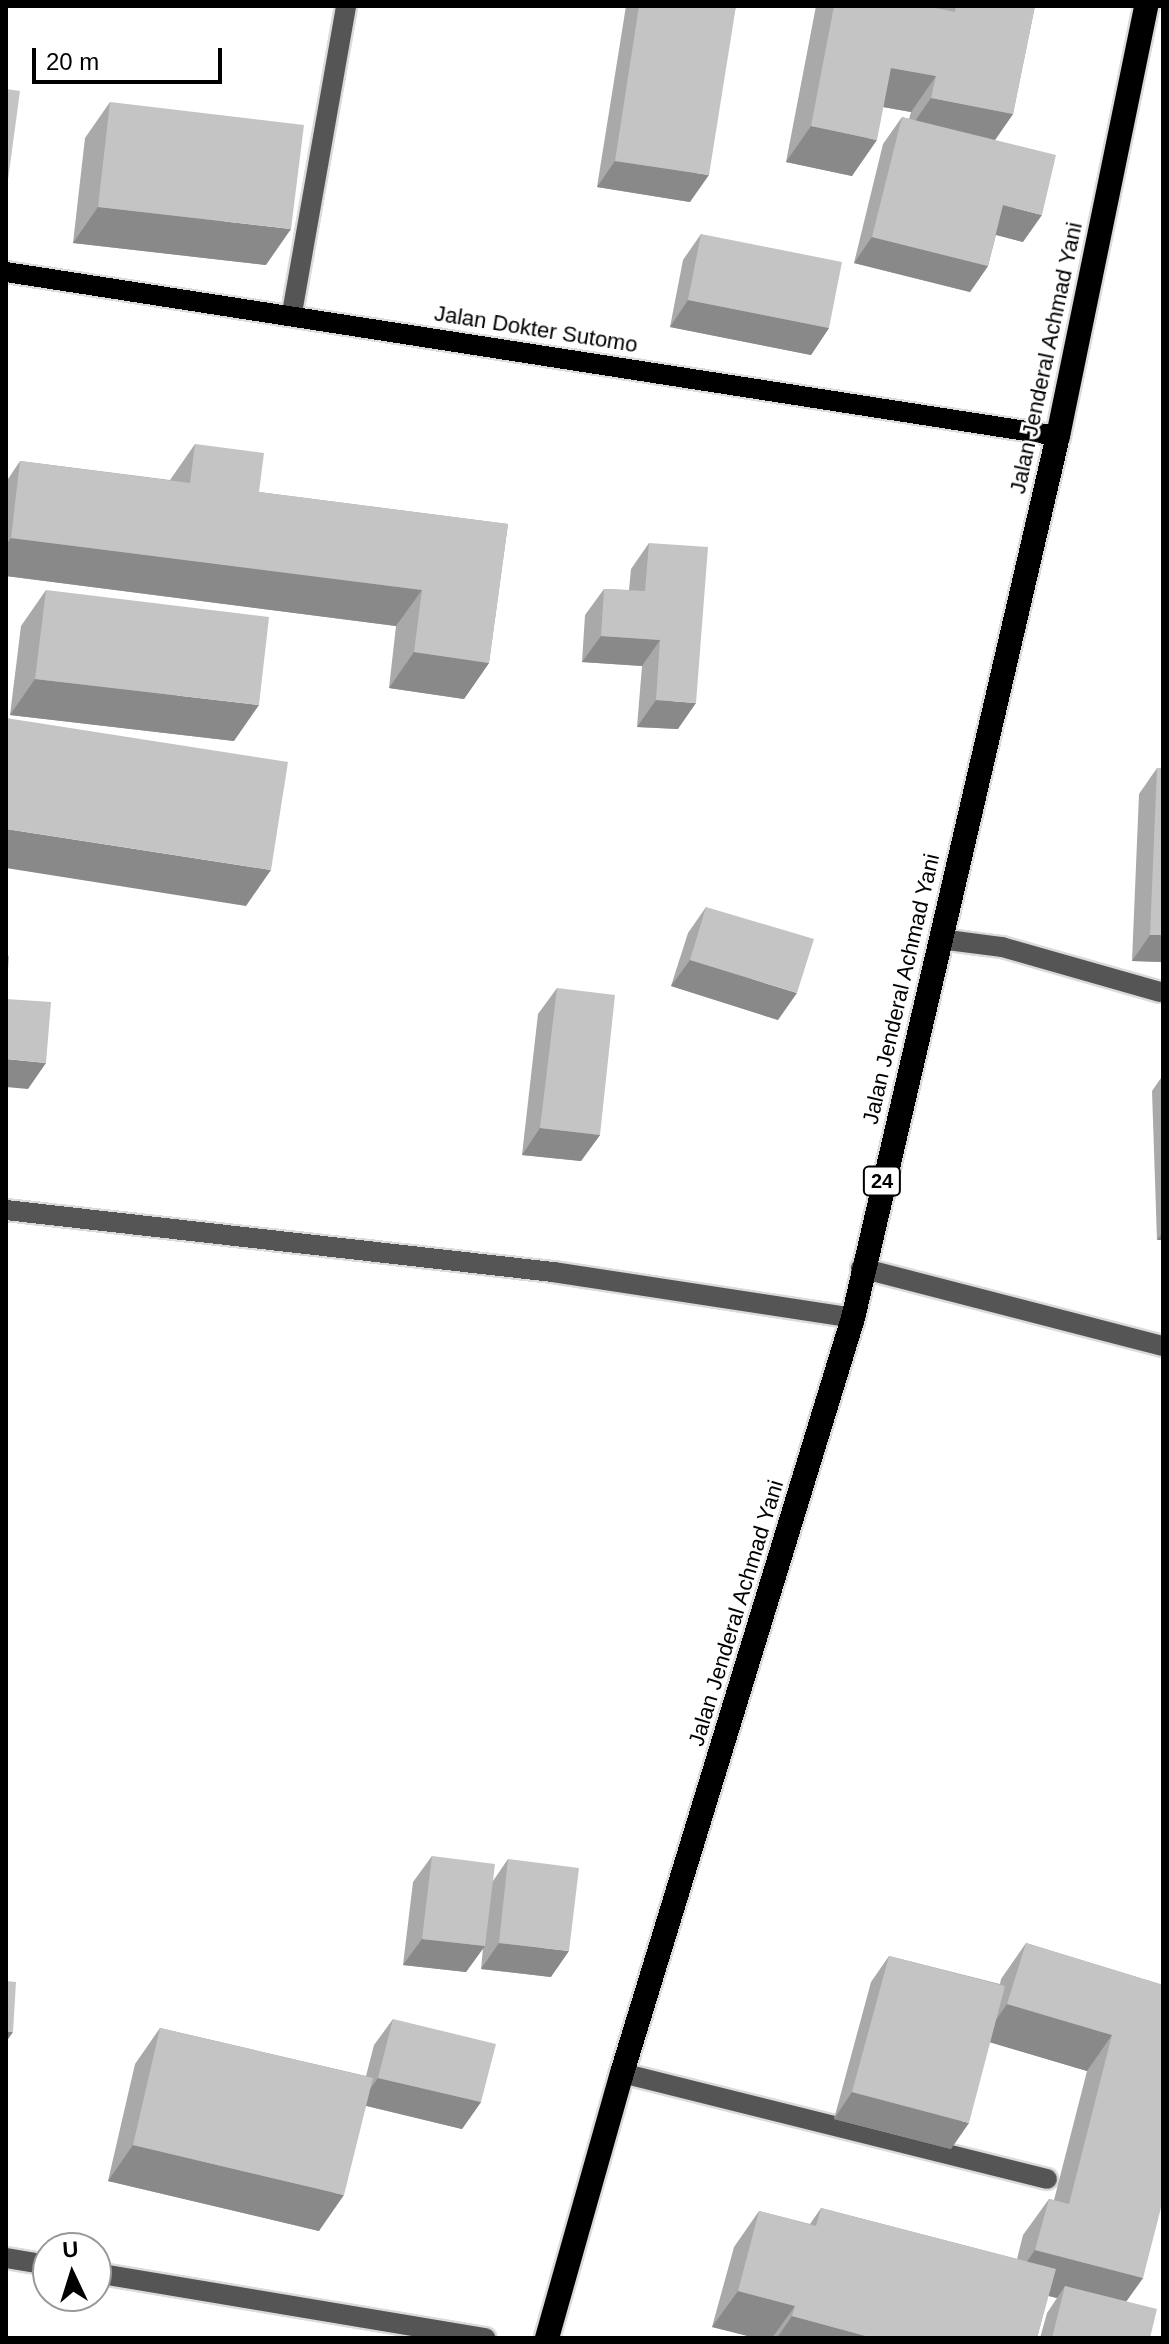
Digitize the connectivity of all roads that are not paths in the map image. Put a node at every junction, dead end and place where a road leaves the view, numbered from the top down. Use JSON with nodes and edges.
{"nodes":[{"id":1,"x":346,"y":6,"type":"edge"},
{"id":2,"x":1146,"y":6,"type":"edge"},
{"id":3,"x":6,"y":272,"type":"edge"},
{"id":4,"x":292,"y":313,"type":"junction"},
{"id":5,"x":1058,"y":436,"type":"junction"},
{"id":6,"x":940,"y":939,"type":"junction"},
{"id":7,"x":1160,"y":992,"type":"dead end"},
{"id":8,"x":6,"y":1210,"type":"edge"},
{"id":9,"x":861,"y":1268,"type":"junction"},
{"id":10,"x":853,"y":1318,"type":"junction"},
{"id":11,"x":1163,"y":1346,"type":"edge"},
{"id":12,"x":622,"y":2073,"type":"junction"},
{"id":13,"x":1047,"y":2179,"type":"dead end"},
{"id":14,"x":6,"y":2258,"type":"edge"},
{"id":15,"x":32,"y":2262,"type":"edge"},
{"id":16,"x":112,"y":2276,"type":"edge"},
{"id":17,"x":486,"y":2338,"type":"edge"},
{"id":18,"x":547,"y":2338,"type":"edge"}],
"edges":[{"from":1,"to":4,"type":"street"},
{"from":2,"to":5,"type":"highway","name":"Jalan Jenderal Achmad Yani","number":"24"},
{"from":3,"to":4,"type":"main road","name":"Jalan Dokter Sutomo"},
{"from":4,"to":5,"type":"main road","name":"Jalan Dokter Sutomo"},
{"from":5,"to":6,"type":"highway","name":"Jalan Jenderal Achmad Yani","number":"24"},
{"from":6,"to":7,"type":"street"},
{"from":6,"to":9,"type":"highway","name":"Jalan Jenderal Achmad Yani","number":"24"},
{"from":8,"to":10,"type":"street"},
{"from":9,"to":10,"type":"highway","name":"Jalan Jenderal Achmad Yani","number":"24"},
{"from":9,"to":11,"type":"street"},
{"from":10,"to":12,"type":"highway","name":"Jalan Jenderal Achmad Yani","number":"24"},
{"from":12,"to":13,"type":"street"},
{"from":12,"to":18,"type":"highway","name":"Jalan Jenderal Achmad Yani","number":"24"},
{"from":14,"to":15,"type":"street"},
{"from":16,"to":17,"type":"street"}]}
